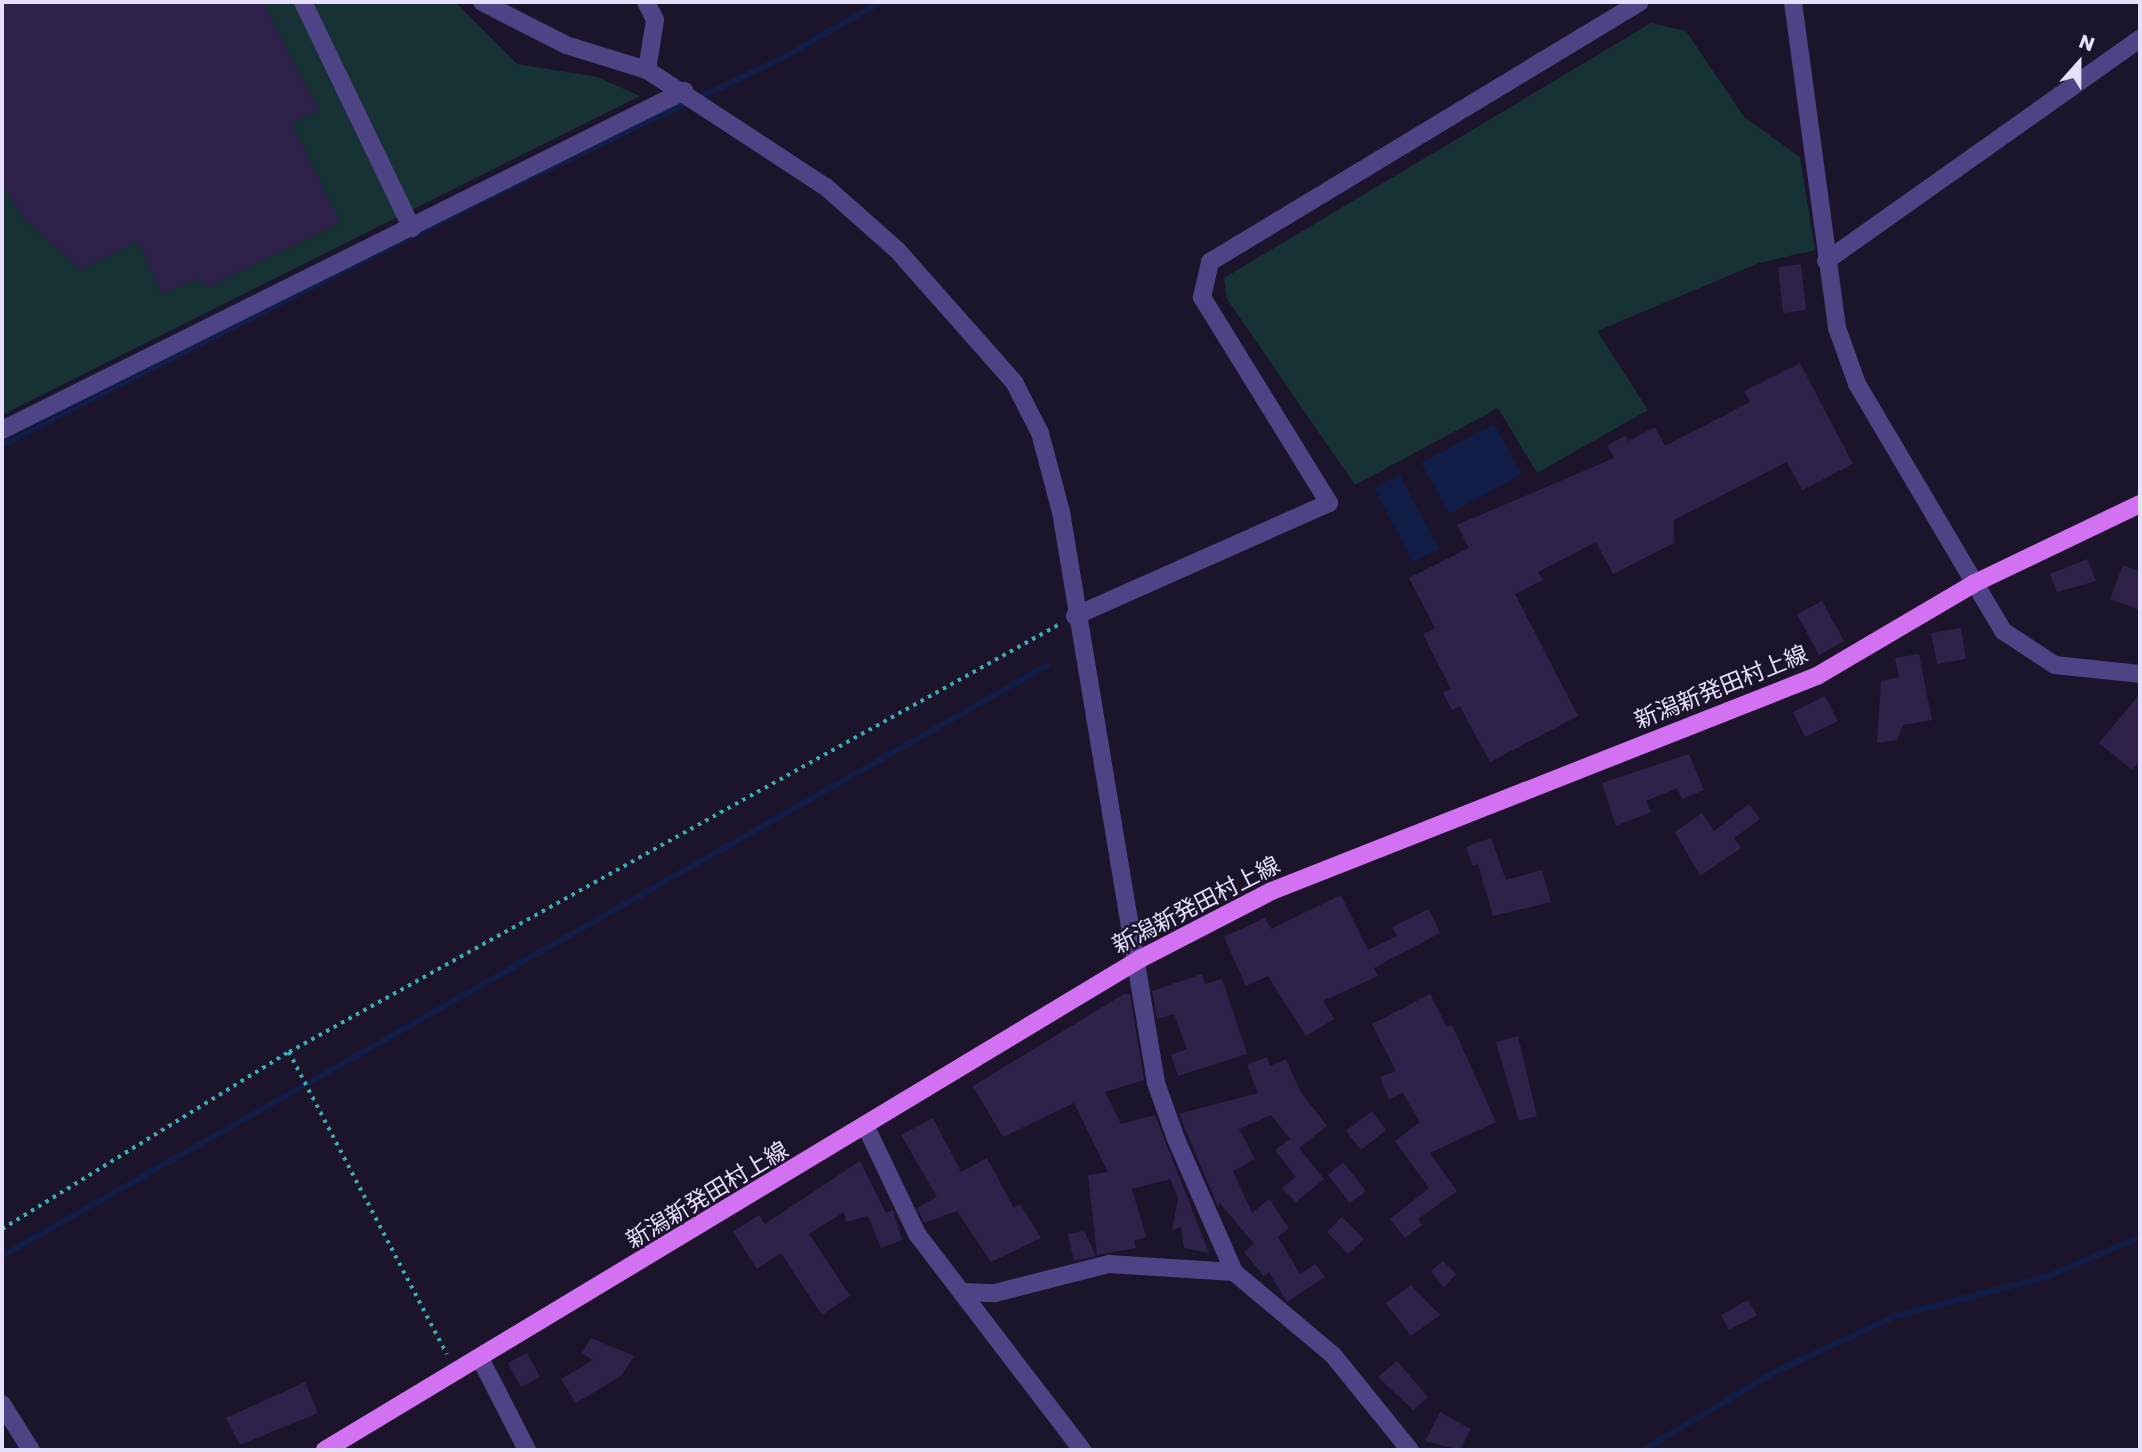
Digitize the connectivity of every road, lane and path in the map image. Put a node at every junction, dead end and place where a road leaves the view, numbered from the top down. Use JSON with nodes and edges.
{"nodes":[{"id":1,"x":303,"y":2,"type":"edge"},
{"id":2,"x":481,"y":2,"type":"edge"},
{"id":3,"x":646,"y":2,"type":"edge"},
{"id":4,"x":1640,"y":2,"type":"edge"},
{"id":5,"x":1793,"y":2,"type":"edge"},
{"id":6,"x":2140,"y":39,"type":"edge"},
{"id":7,"x":647,"y":70,"type":"junction"},
{"id":8,"x":684,"y":91,"type":"junction"},
{"id":9,"x":412,"y":228,"type":"junction"},
{"id":10,"x":1826,"y":261,"type":"junction"},
{"id":11,"x":2,"y":430,"type":"edge"},
{"id":12,"x":2140,"y":504,"type":"edge"},
{"id":13,"x":1973,"y":584,"type":"junction"},
{"id":14,"x":1075,"y":616,"type":"junction"},
{"id":15,"x":2140,"y":674,"type":"edge"},
{"id":16,"x":1140,"y":960,"type":"junction"},
{"id":17,"x":289,"y":1052,"type":"junction"},
{"id":18,"x":866,"y":1127,"type":"junction"},
{"id":19,"x":2,"y":1229,"type":"edge"},
{"id":20,"x":1234,"y":1272,"type":"junction"},
{"id":21,"x":962,"y":1292,"type":"junction"},
{"id":22,"x":480,"y":1358,"type":"junction"},
{"id":23,"x":456,"y":1371,"type":"junction"},
{"id":24,"x":2,"y":1404,"type":"edge"},
{"id":25,"x":31,"y":1450,"type":"edge"},
{"id":26,"x":325,"y":1450,"type":"edge"},
{"id":27,"x":527,"y":1450,"type":"edge"},
{"id":28,"x":1082,"y":1450,"type":"edge"},
{"id":29,"x":1410,"y":1450,"type":"edge"}],
"edges":[{"from":1,"to":9,"type":"street"},
{"from":2,"to":7,"type":"street"},
{"from":3,"to":7,"type":"street"},
{"from":4,"to":14,"type":"street"},
{"from":5,"to":10,"type":"street"},
{"from":6,"to":10,"type":"street"},
{"from":7,"to":8,"type":"street"},
{"from":8,"to":9,"type":"street"},
{"from":8,"to":14,"type":"street"},
{"from":9,"to":11,"type":"street"},
{"from":10,"to":13,"type":"street"},
{"from":12,"to":13,"type":"main road","name":"新潟新発田村上線"},
{"from":13,"to":15,"type":"street"},
{"from":13,"to":16,"type":"main road","name":"新潟新発田村上線"},
{"from":14,"to":16,"type":"street"},
{"from":14,"to":17,"type":"path"},
{"from":16,"to":18,"type":"main road","name":"新潟新発田村上線"},
{"from":16,"to":20,"type":"street"},
{"from":17,"to":19,"type":"path"},
{"from":17,"to":23,"type":"path"},
{"from":18,"to":21,"type":"street"},
{"from":18,"to":22,"type":"main road","name":"新潟新発田村上線"},
{"from":20,"to":21,"type":"street"},
{"from":20,"to":29,"type":"street"},
{"from":21,"to":28,"type":"street"},
{"from":22,"to":23,"type":"main road","name":"新潟新発田村上線"},
{"from":22,"to":27,"type":"street"},
{"from":23,"to":26,"type":"main road","name":"新潟新発田村上線"},
{"from":24,"to":25,"type":"street"}]}
